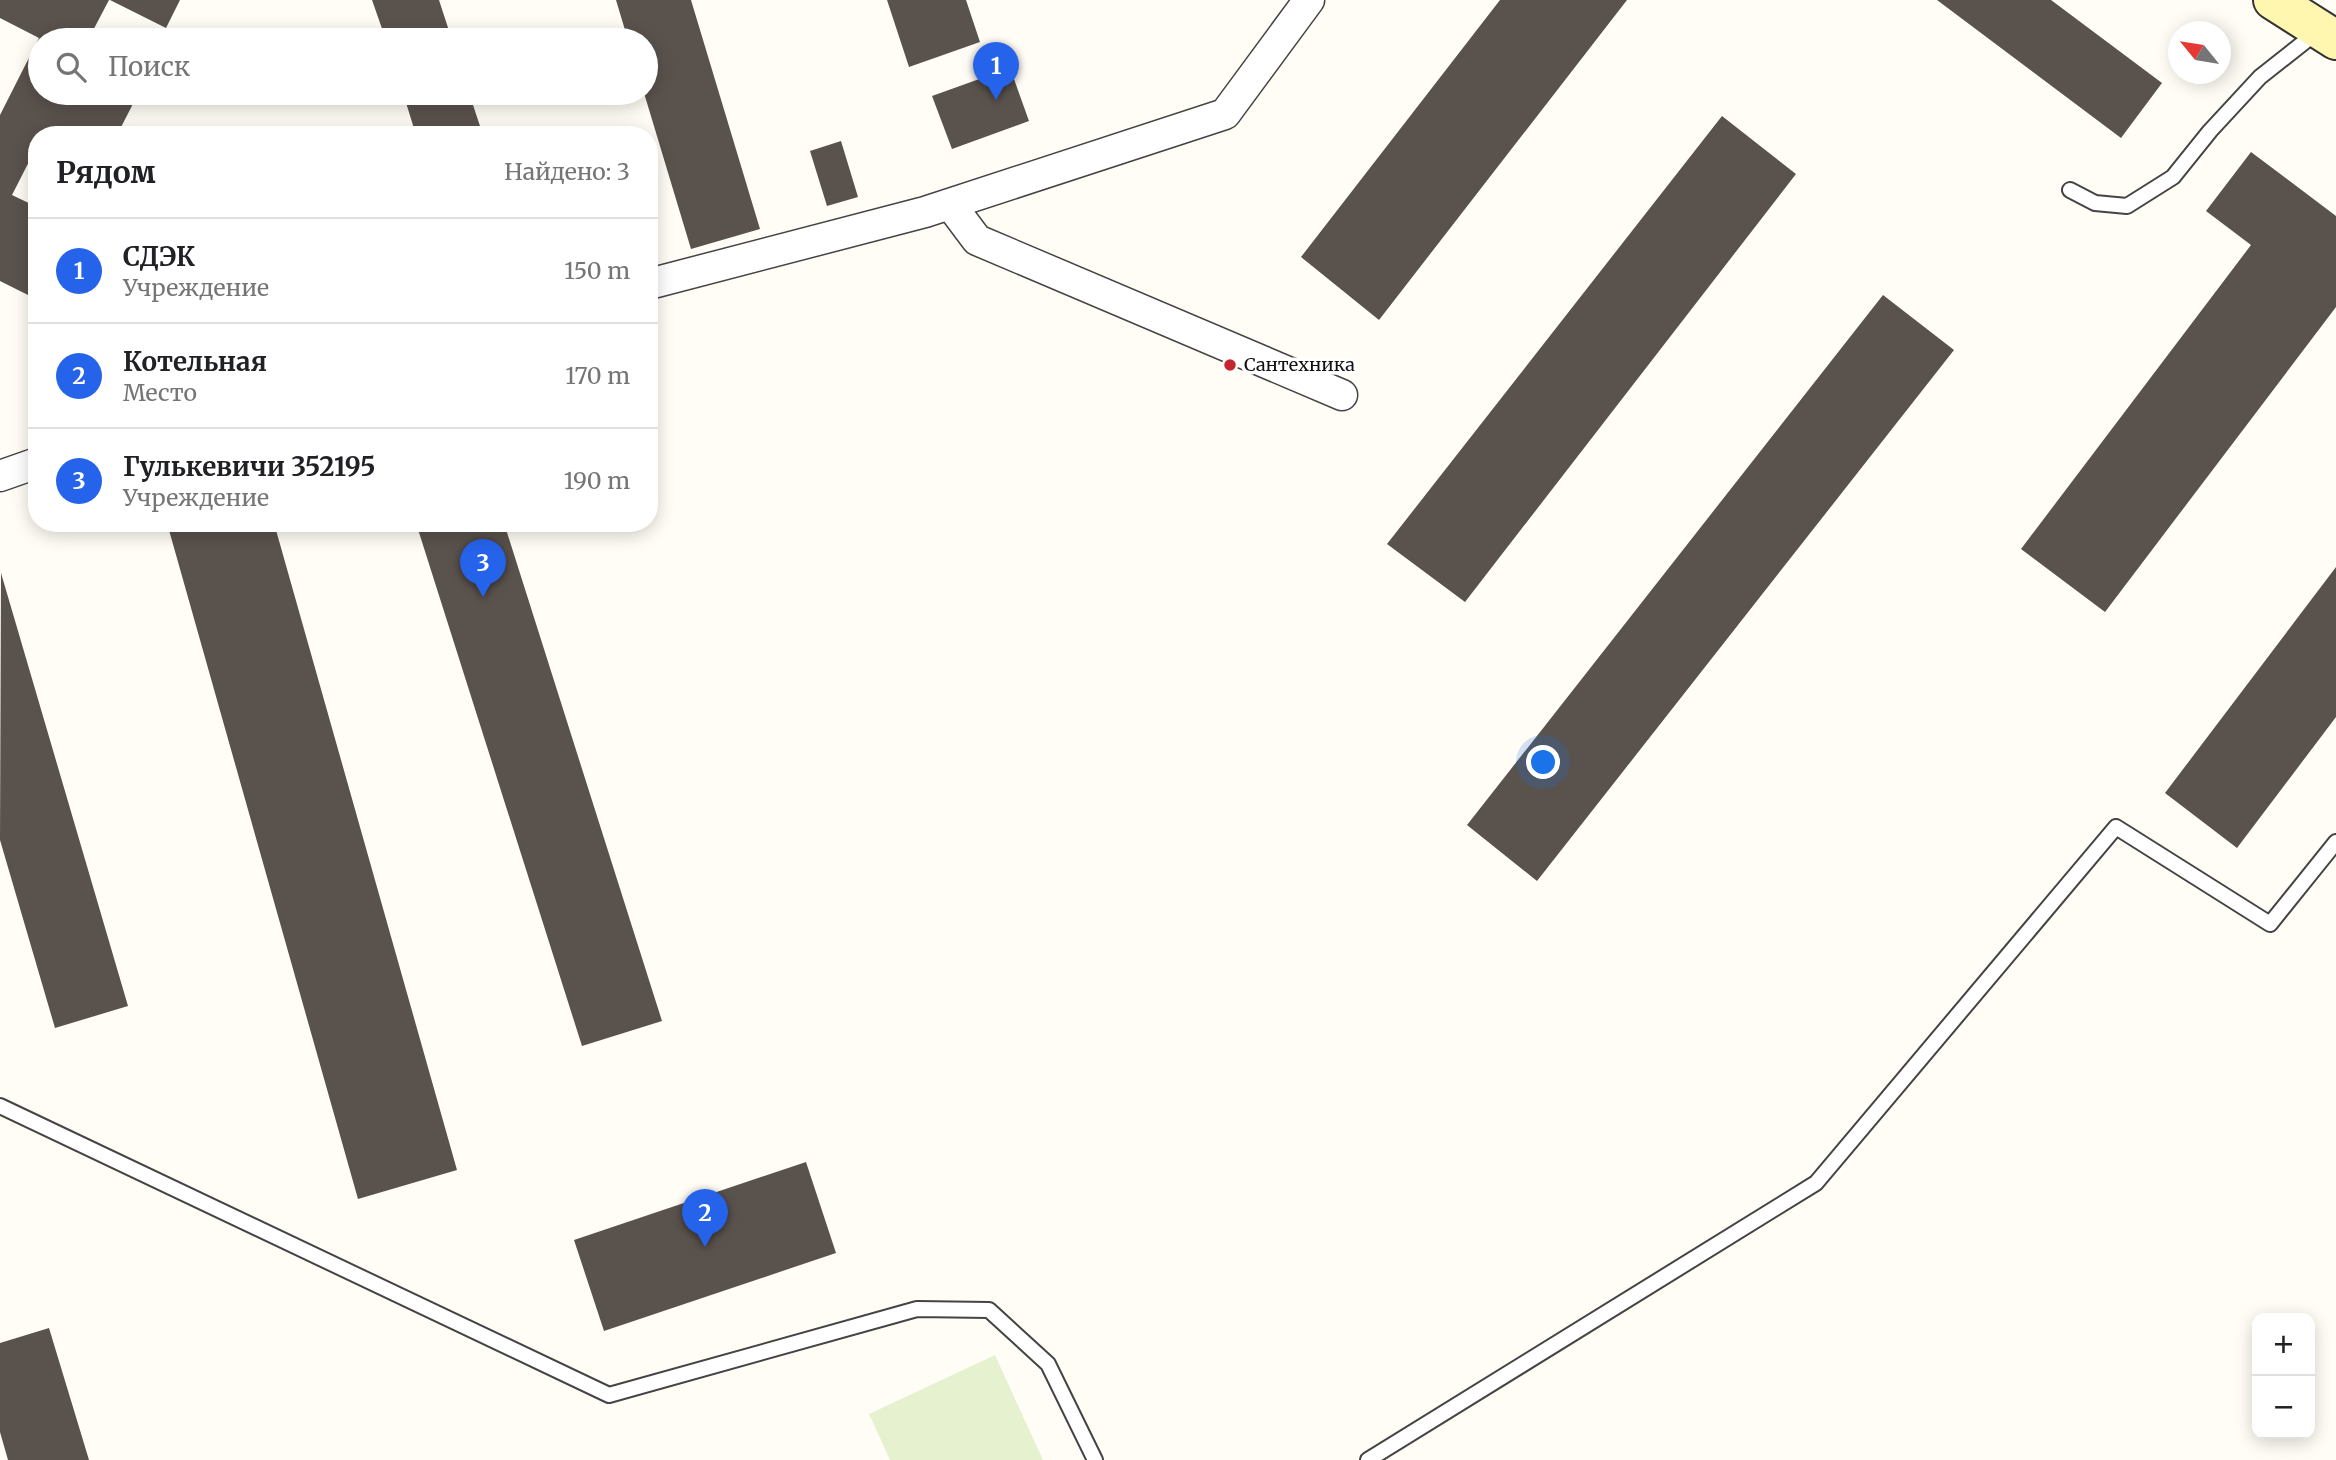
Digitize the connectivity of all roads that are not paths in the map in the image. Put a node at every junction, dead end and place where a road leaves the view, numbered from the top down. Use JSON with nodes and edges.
{"nodes":[{"id":1,"x":1309,"y":0,"type":"edge"},
{"id":2,"x":2305,"y":17,"type":"edge"},
{"id":3,"x":2070,"y":190,"type":"dead end"},
{"id":4,"x":950,"y":204,"type":"junction"},
{"id":5,"x":658,"y":282,"type":"edge"},
{"id":6,"x":1342,"y":395,"type":"dead end"},
{"id":7,"x":28,"y":466,"type":"edge"},
{"id":8,"x":0,"y":476,"type":"edge"},
{"id":9,"x":2336,"y":842,"type":"edge"},
{"id":10,"x":0,"y":1106,"type":"edge"},
{"id":11,"x":1095,"y":1460,"type":"edge"},
{"id":12,"x":1368,"y":1460,"type":"edge"}],
"edges":[{"from":1,"to":4,"type":"street"},
{"from":2,"to":3,"type":"lane"},
{"from":4,"to":5,"type":"street"},
{"from":4,"to":6,"type":"street"},
{"from":7,"to":8,"type":"street"},
{"from":9,"to":12,"type":"lane"},
{"from":10,"to":11,"type":"lane"}]}
